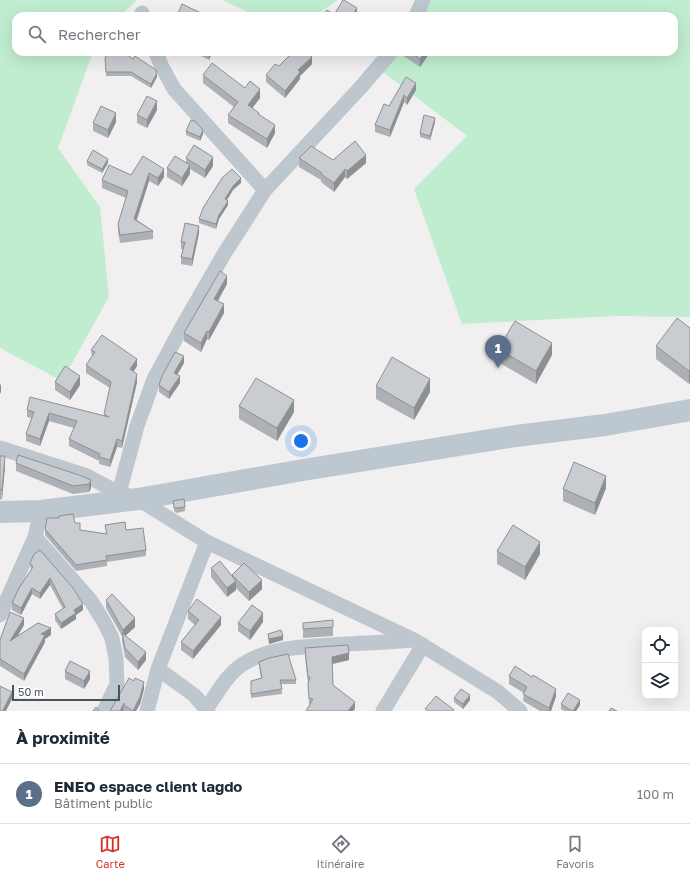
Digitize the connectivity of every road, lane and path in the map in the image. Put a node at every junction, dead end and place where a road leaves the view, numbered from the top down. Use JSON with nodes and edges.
{"nodes":[{"id":1,"x":423,"y":0,"type":"edge"},
{"id":2,"x":418,"y":12,"type":"edge"},
{"id":3,"x":158,"y":56,"type":"edge"},
{"id":4,"x":387,"y":56,"type":"edge"},
{"id":5,"x":265,"y":190,"type":"junction"},
{"id":6,"x":690,"y":410,"type":"edge"},
{"id":7,"x":0,"y":448,"type":"edge"},
{"id":8,"x":129,"y":496,"type":"junction"},
{"id":9,"x":41,"y":511,"type":"junction"},
{"id":10,"x":0,"y":512,"type":"edge"},
{"id":11,"x":35,"y":537,"type":"junction"},
{"id":12,"x":207,"y":542,"type":"junction"},
{"id":13,"x":0,"y":615,"type":"edge"},
{"id":14,"x":418,"y":643,"type":"junction"},
{"id":15,"x":158,"y":669,"type":"junction"},
{"id":16,"x":207,"y":710,"type":"edge"},
{"id":17,"x":104,"y":711,"type":"edge"},
{"id":18,"x":147,"y":711,"type":"edge"},
{"id":19,"x":383,"y":711,"type":"edge"},
{"id":20,"x":520,"y":711,"type":"edge"}],
"edges":[{"from":1,"to":2,"type":"street"},
{"from":3,"to":5,"type":"street"},
{"from":4,"to":5,"type":"street"},
{"from":5,"to":8,"type":"street"},
{"from":6,"to":8,"type":"street"},
{"from":7,"to":8,"type":"street"},
{"from":8,"to":9,"type":"street"},
{"from":8,"to":12,"type":"street"},
{"from":9,"to":10,"type":"street"},
{"from":9,"to":11,"type":"street"},
{"from":11,"to":13,"type":"street"},
{"from":11,"to":17,"type":"street"},
{"from":12,"to":14,"type":"street"},
{"from":12,"to":15,"type":"street"},
{"from":14,"to":16,"type":"street"},
{"from":14,"to":19,"type":"street"},
{"from":14,"to":20,"type":"street"},
{"from":15,"to":16,"type":"street"},
{"from":15,"to":18,"type":"street"}]}
